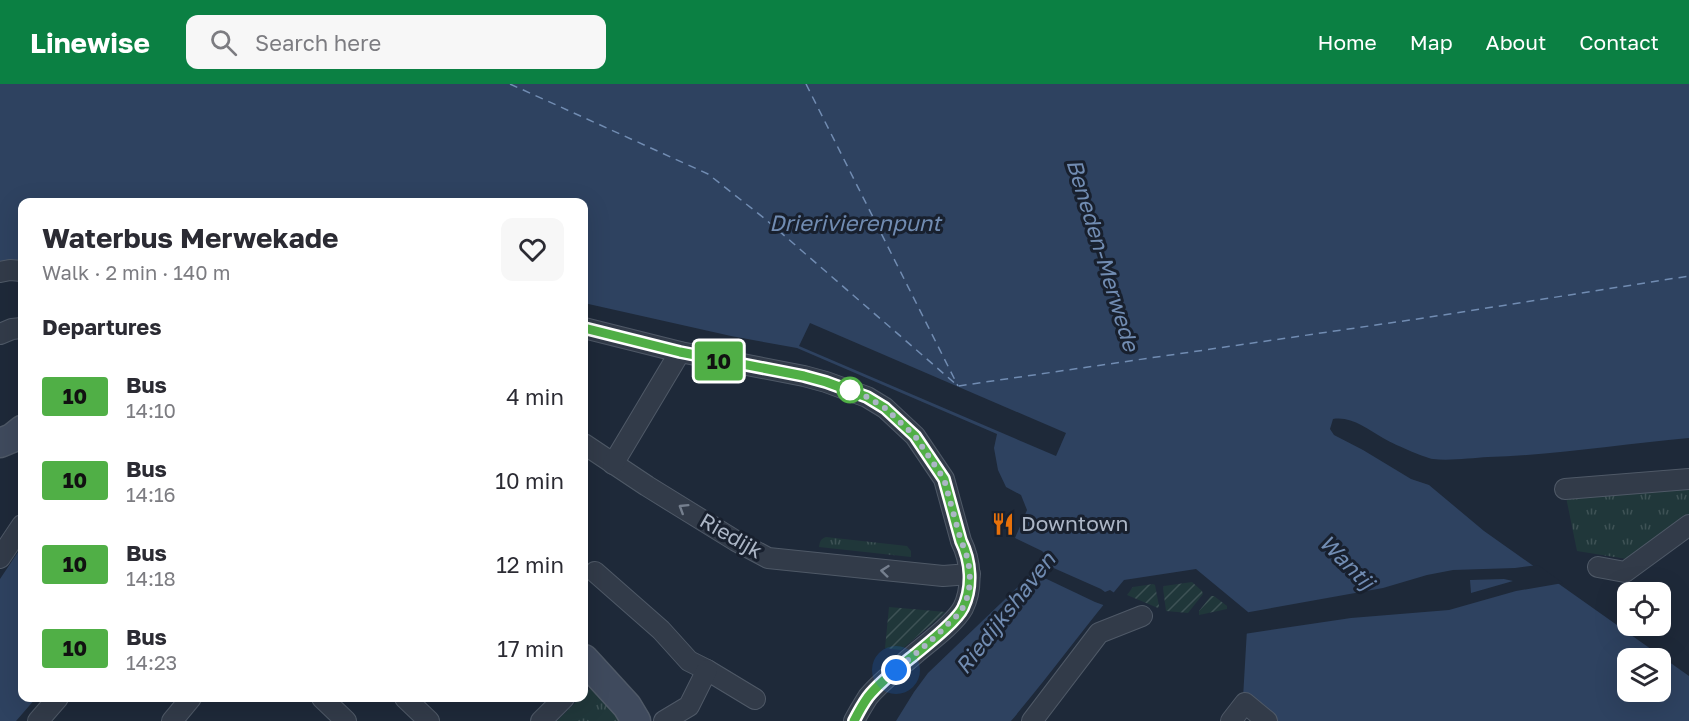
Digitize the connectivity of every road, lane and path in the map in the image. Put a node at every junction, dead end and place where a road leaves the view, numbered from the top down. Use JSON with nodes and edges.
{"nodes":[{"id":1,"x":18,"y":271,"type":"edge"},
{"id":2,"x":0,"y":272,"type":"edge"},
{"id":3,"x":18,"y":328,"type":"edge"},
{"id":4,"x":588,"y":329,"type":"edge"},
{"id":5,"x":0,"y":334,"type":"edge"},
{"id":6,"x":680,"y":352,"type":"junction"},
{"id":7,"x":18,"y":433,"type":"edge"},
{"id":8,"x":0,"y":443,"type":"edge"},
{"id":9,"x":588,"y":447,"type":"edge"},
{"id":10,"x":613,"y":464,"type":"junction"},
{"id":11,"x":1689,"y":479,"type":"edge"},
{"id":12,"x":1565,"y":489,"type":"dead end"},
{"id":13,"x":1689,"y":525,"type":"edge"},
{"id":14,"x":18,"y":531,"type":"edge"},
{"id":15,"x":0,"y":558,"type":"edge"},
{"id":16,"x":1598,"y":567,"type":"dead end"},
{"id":17,"x":595,"y":572,"type":"dead end"},
{"id":18,"x":970,"y":574,"type":"junction"},
{"id":19,"x":1142,"y":616,"type":"dead end"},
{"id":20,"x":588,"y":670,"type":"edge"},
{"id":21,"x":707,"y":670,"type":"junction"},
{"id":22,"x":754,"y":699,"type":"dead end"},
{"id":23,"x":55,"y":702,"type":"edge"},
{"id":24,"x":188,"y":702,"type":"edge"},
{"id":25,"x":409,"y":702,"type":"edge"},
{"id":26,"x":560,"y":702,"type":"edge"},
{"id":27,"x":1232,"y":712,"type":"edge"},
{"id":28,"x":38,"y":721,"type":"edge"},
{"id":29,"x":172,"y":721,"type":"edge"},
{"id":30,"x":429,"y":721,"type":"edge"},
{"id":31,"x":541,"y":721,"type":"edge"},
{"id":32,"x":636,"y":721,"type":"edge"},
{"id":33,"x":664,"y":721,"type":"edge"},
{"id":34,"x":854,"y":721,"type":"edge"},
{"id":35,"x":1032,"y":721,"type":"edge"},
{"id":36,"x":1221,"y":721,"type":"edge"},
{"id":37,"x":1267,"y":721,"type":"edge"}],
"edges":[{"from":1,"to":2,"type":"street"},
{"from":3,"to":5,"type":"street"},
{"from":4,"to":6,"type":"street"},
{"from":6,"to":10,"type":"street"},
{"from":6,"to":18,"type":"street"},
{"from":7,"to":8,"type":"street"},
{"from":9,"to":10,"type":"street","name":"Riedijk"},
{"from":18,"to":10,"type":"street","name":"Riedijk","one_way":true},
{"from":11,"to":12,"type":"street"},
{"from":13,"to":16,"type":"street"},
{"from":14,"to":15,"type":"street"},
{"from":17,"to":21,"type":"street"},
{"from":18,"to":34,"type":"street"},
{"from":19,"to":35,"type":"street"},
{"from":20,"to":32,"type":"street"},
{"from":21,"to":22,"type":"street"},
{"from":21,"to":33,"type":"street"},
{"from":23,"to":28,"type":"street"},
{"from":24,"to":29,"type":"street"},
{"from":25,"to":30,"type":"street"},
{"from":26,"to":31,"type":"street"},
{"from":27,"to":36,"type":"street"},
{"from":27,"to":37,"type":"street"}]}
